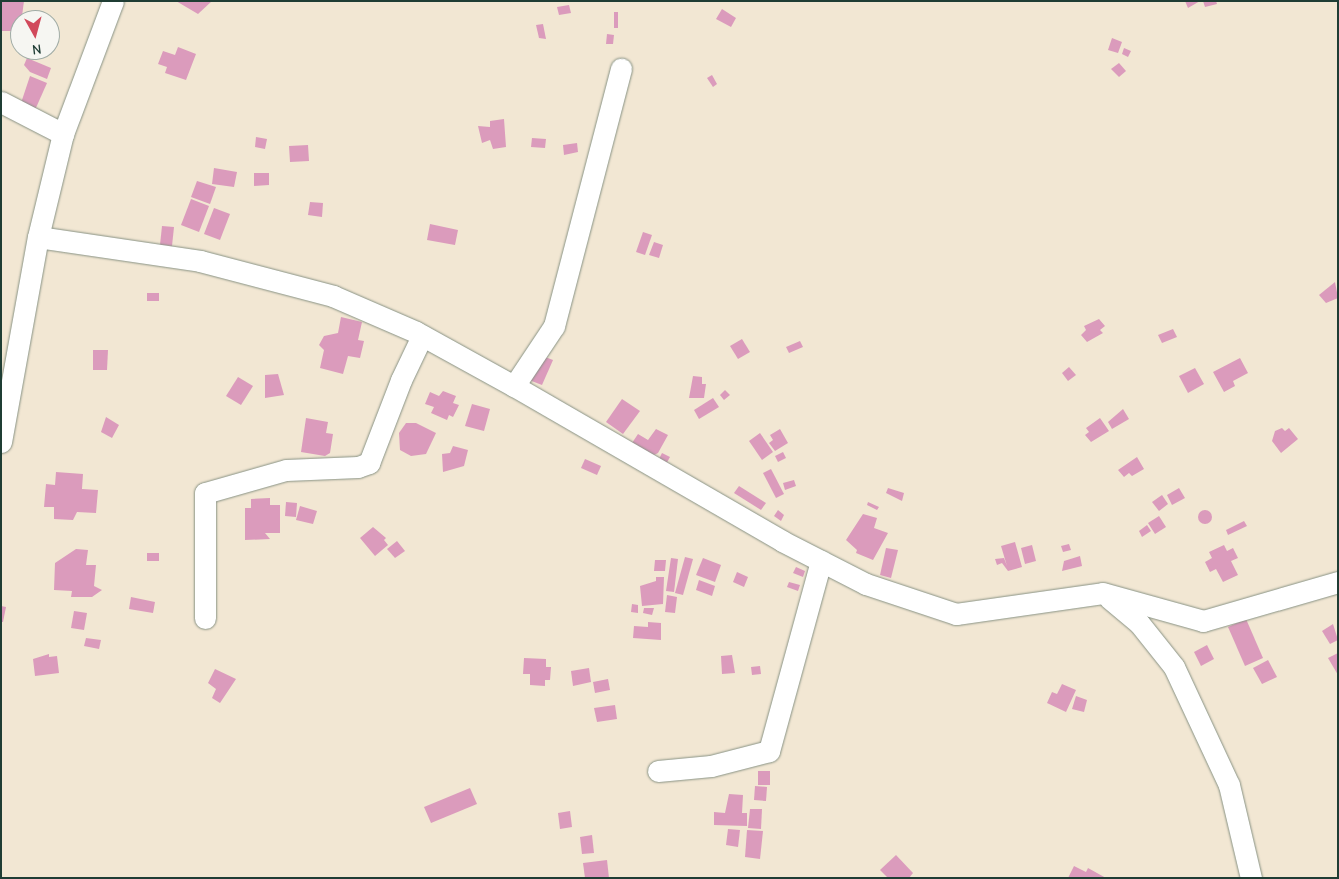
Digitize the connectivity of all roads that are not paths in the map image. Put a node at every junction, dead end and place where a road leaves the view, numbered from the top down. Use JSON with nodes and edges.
{"nodes":[{"id":1,"x":113,"y":1,"type":"edge"},
{"id":2,"x":620,"y":69,"type":"dead end"},
{"id":3,"x":1,"y":102,"type":"edge"},
{"id":4,"x":63,"y":134,"type":"junction"},
{"id":5,"x":38,"y":237,"type":"junction"},
{"id":6,"x":422,"y":336,"type":"junction"},
{"id":7,"x":9,"y":357,"type":"edge"},
{"id":8,"x":514,"y":386,"type":"junction"},
{"id":9,"x":1,"y":442,"type":"edge"},
{"id":10,"x":820,"y":561,"type":"junction"},
{"id":11,"x":1338,"y":582,"type":"edge"},
{"id":12,"x":1103,"y":593,"type":"junction"},
{"id":13,"x":205,"y":618,"type":"dead end"},
{"id":14,"x":658,"y":771,"type":"dead end"},
{"id":15,"x":1251,"y":878,"type":"edge"}],
"edges":[{"from":1,"to":4,"type":"street"},
{"from":2,"to":8,"type":"street"},
{"from":3,"to":4,"type":"street"},
{"from":4,"to":5,"type":"street"},
{"from":5,"to":6,"type":"street"},
{"from":5,"to":7,"type":"street"},
{"from":6,"to":8,"type":"street"},
{"from":6,"to":13,"type":"street"},
{"from":7,"to":9,"type":"street"},
{"from":8,"to":10,"type":"street"},
{"from":10,"to":12,"type":"street"},
{"from":10,"to":14,"type":"street"},
{"from":11,"to":12,"type":"street"},
{"from":12,"to":15,"type":"street"}]}
